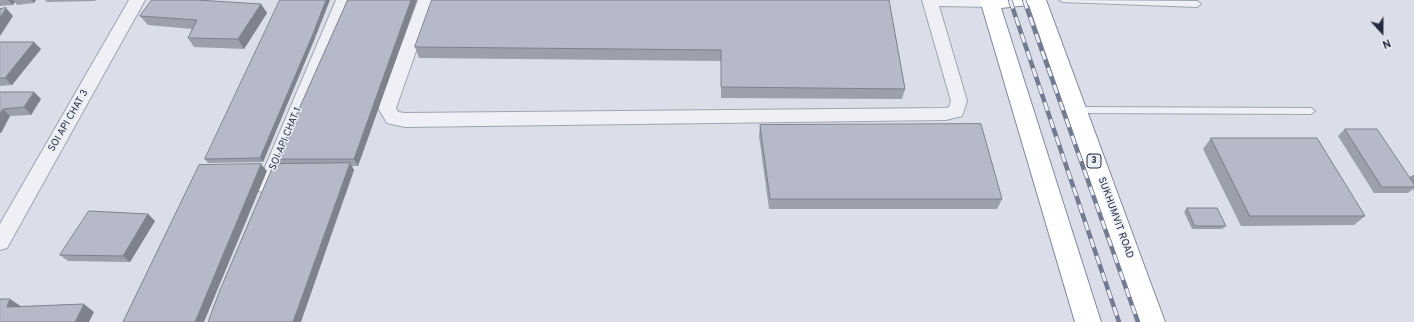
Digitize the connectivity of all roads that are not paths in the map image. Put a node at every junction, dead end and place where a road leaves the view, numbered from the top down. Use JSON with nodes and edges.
{"nodes":[{"id":1,"x":137,"y":0,"type":"edge"},
{"id":2,"x":344,"y":0,"type":"edge"},
{"id":3,"x":426,"y":0,"type":"edge"},
{"id":4,"x":930,"y":0,"type":"edge"},
{"id":5,"x":1025,"y":0,"type":"edge"},
{"id":6,"x":1037,"y":0,"type":"edge"},
{"id":7,"x":1063,"y":0,"type":"edge"},
{"id":8,"x":990,"y":1,"type":"edge"},
{"id":9,"x":1197,"y":4,"type":"dead end"},
{"id":10,"x":1076,"y":110,"type":"junction"},
{"id":11,"x":1311,"y":111,"type":"dead end"},
{"id":12,"x":258,"y":204,"type":"edge"},
{"id":13,"x":0,"y":242,"type":"edge"},
{"id":14,"x":1088,"y":322,"type":"edge"},
{"id":15,"x":1152,"y":322,"type":"edge"}],
"edges":[{"from":1,"to":13,"type":"street","name":"SOI API CHAT 3"},
{"from":2,"to":12,"type":"street","name":"SOI API CHAT 1"},
{"from":3,"to":4,"type":"street"},
{"from":4,"to":8,"type":"street"},
{"from":5,"to":8,"type":"highway"},
{"from":6,"to":10,"type":"highway","name":"SUKHUMVIT ROAD","number":"3"},
{"from":7,"to":9,"type":"lane"},
{"from":8,"to":14,"type":"highway"},
{"from":10,"to":11,"type":"lane"},
{"from":10,"to":15,"type":"highway","name":"SUKHUMVIT ROAD","number":"3"}]}
